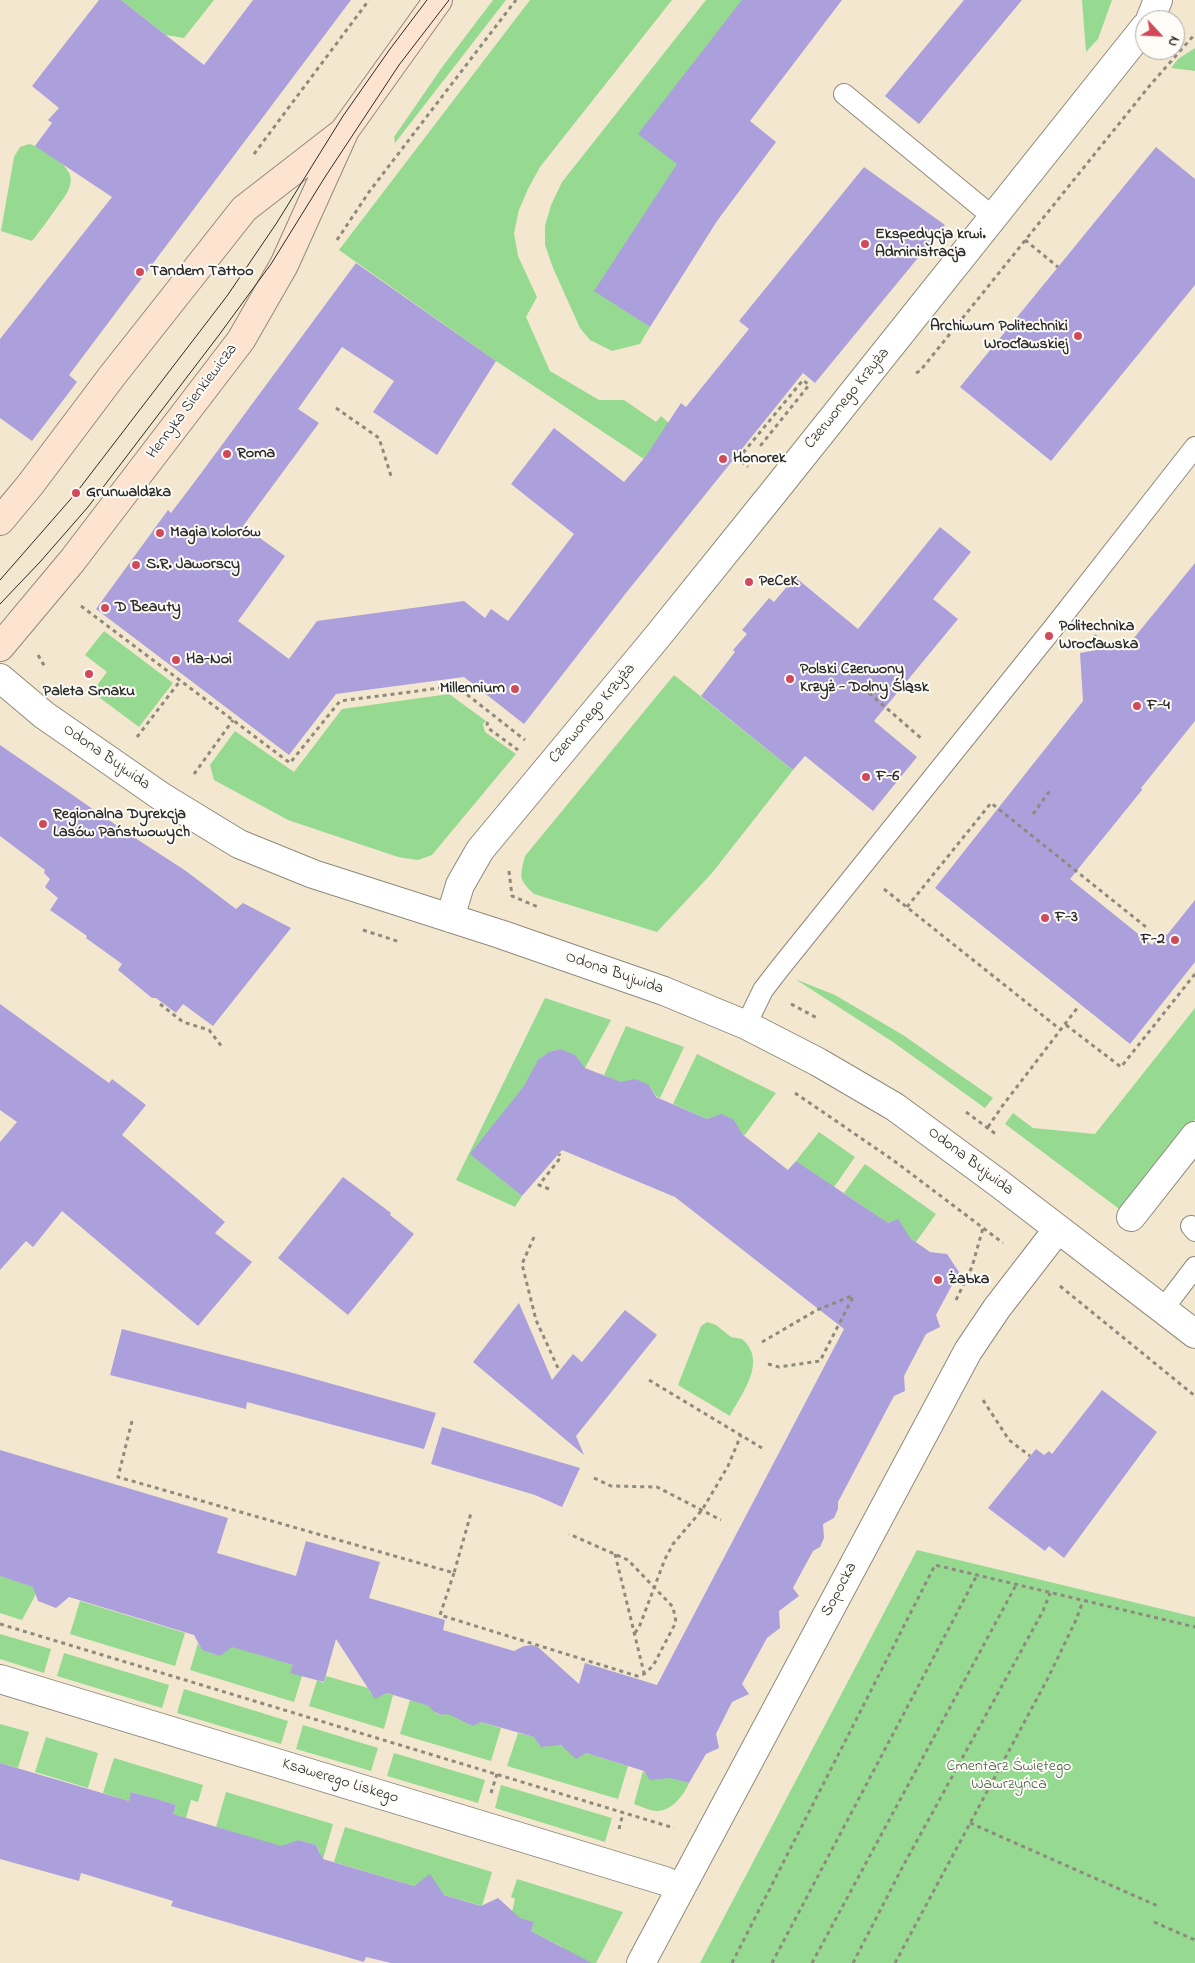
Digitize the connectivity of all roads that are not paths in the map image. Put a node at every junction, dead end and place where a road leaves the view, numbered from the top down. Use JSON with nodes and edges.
{"nodes":[{"id":1,"x":438,"y":0,"type":"edge"},
{"id":2,"x":1135,"y":40,"type":"edge"},
{"id":3,"x":844,"y":94,"type":"dead end"},
{"id":4,"x":345,"y":130,"type":"junction"},
{"id":5,"x":993,"y":217,"type":"junction"},
{"id":6,"x":1195,"y":447,"type":"edge"},
{"id":7,"x":0,"y":521,"type":"edge"},
{"id":8,"x":0,"y":647,"type":"edge"},
{"id":9,"x":0,"y":678,"type":"edge"},
{"id":10,"x":450,"y":918,"type":"junction"},
{"id":11,"x":746,"y":1024,"type":"junction"},
{"id":12,"x":1195,"y":1136,"type":"edge"},
{"id":13,"x":1131,"y":1217,"type":"dead end"},
{"id":14,"x":1058,"y":1229,"type":"junction"},
{"id":15,"x":1195,"y":1267,"type":"edge"},
{"id":16,"x":1163,"y":1309,"type":"junction"},
{"id":17,"x":1195,"y":1334,"type":"edge"},
{"id":18,"x":0,"y":1679,"type":"edge"},
{"id":19,"x":680,"y":1888,"type":"junction"},
{"id":20,"x":640,"y":1963,"type":"edge"}],
"edges":[{"from":1,"to":4,"type":"street","name":"Henryka Sienkiewicza"},
{"from":2,"to":5,"type":"street","name":"Czerwonego Krzyża"},
{"from":3,"to":5,"type":"lane"},
{"from":4,"to":7,"type":"street","name":"Henryka Sienkiewicza"},
{"from":4,"to":8,"type":"street","name":"Henryka Sienkiewicza"},
{"from":5,"to":10,"type":"street","name":"Czerwonego Krzyża"},
{"from":6,"to":11,"type":"lane"},
{"from":9,"to":10,"type":"street","name":"Odona Bujwida"},
{"from":10,"to":11,"type":"street","name":"Odona Bujwida"},
{"from":11,"to":14,"type":"street","name":"Odona Bujwida"},
{"from":12,"to":13,"type":"street"},
{"from":14,"to":16,"type":"street","name":"Odona Bujwida"},
{"from":14,"to":19,"type":"street","name":"Sopocka"},
{"from":15,"to":16,"type":"lane"},
{"from":16,"to":17,"type":"street","name":"Odona Bujwida"},
{"from":18,"to":19,"type":"street","name":"Ksawerego Liskego"},
{"from":19,"to":20,"type":"street","name":"Sopocka"}]}
